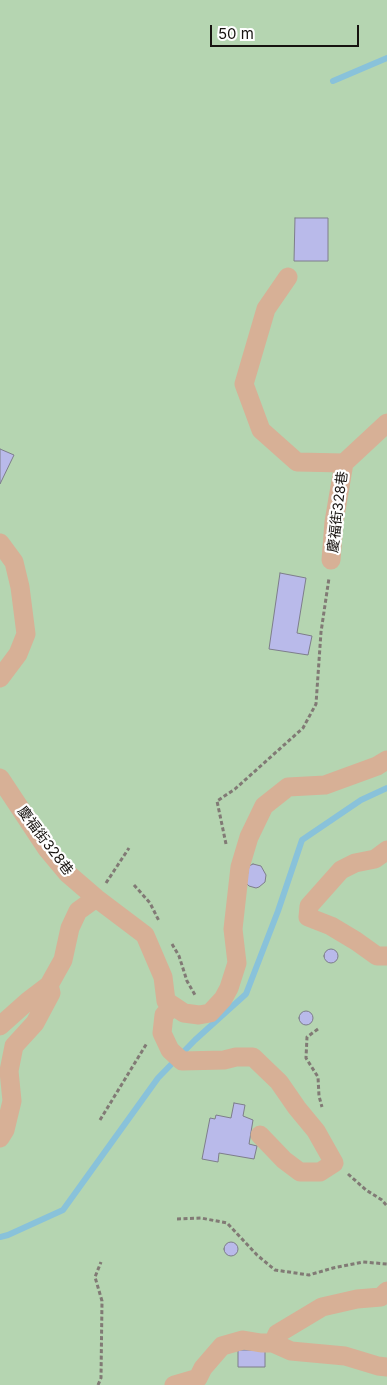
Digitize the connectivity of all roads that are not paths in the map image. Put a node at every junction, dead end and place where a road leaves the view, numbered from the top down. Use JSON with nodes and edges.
{"nodes":[{"id":1,"x":288,"y":277,"type":"dead end"},
{"id":2,"x":387,"y":423,"type":"edge"},
{"id":3,"x":344,"y":463,"type":"junction"},
{"id":4,"x":0,"y":528,"type":"edge"},
{"id":5,"x":0,"y":538,"type":"edge"},
{"id":6,"x":0,"y":543,"type":"edge"},
{"id":7,"x":331,"y":560,"type":"road end"},
{"id":8,"x":0,"y":678,"type":"edge"},
{"id":9,"x":387,"y":760,"type":"edge"},
{"id":10,"x":0,"y":778,"type":"edge"},
{"id":11,"x":387,"y":850,"type":"edge"},
{"id":12,"x":96,"y":898,"type":"junction"},
{"id":13,"x":387,"y":956,"type":"edge"},
{"id":14,"x":49,"y":985,"type":"junction"},
{"id":15,"x":169,"y":1011,"type":"junction"},
{"id":16,"x":0,"y":1026,"type":"edge"},
{"id":17,"x":260,"y":1135,"type":"dead end"},
{"id":18,"x":0,"y":1138,"type":"edge"},
{"id":19,"x":387,"y":1291,"type":"edge"},
{"id":20,"x":273,"y":1343,"type":"junction"},
{"id":21,"x":387,"y":1367,"type":"edge"},
{"id":22,"x":174,"y":1385,"type":"edge"}],
"edges":[{"from":1,"to":3,"type":"street","name":"慶福街328巷"},
{"from":2,"to":3,"type":"street","name":"慶福街328巷"},
{"from":3,"to":7,"type":"street","name":"慶福街328巷"},
{"from":4,"to":5,"type":"street"},
{"from":6,"to":8,"type":"street"},
{"from":9,"to":15,"type":"street"},
{"from":10,"to":12,"type":"street","name":"慶福街328巷"},
{"from":11,"to":13,"type":"street"},
{"from":12,"to":14,"type":"street"},
{"from":12,"to":15,"type":"street","name":"慶福街328巷"},
{"from":14,"to":16,"type":"street"},
{"from":14,"to":18,"type":"street"},
{"from":15,"to":17,"type":"street"},
{"from":19,"to":20,"type":"street"},
{"from":20,"to":21,"type":"street"},
{"from":20,"to":22,"type":"street"}]}
